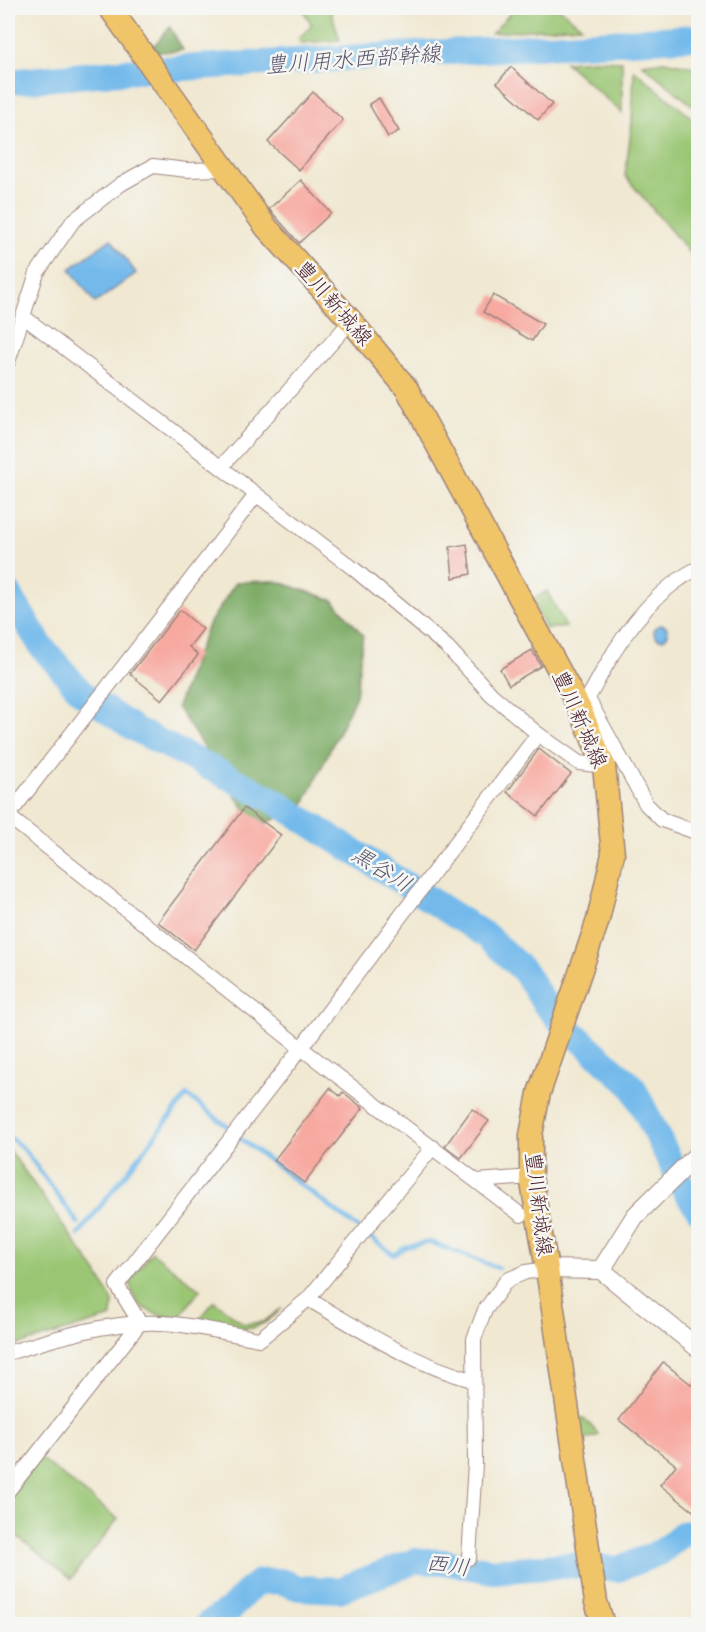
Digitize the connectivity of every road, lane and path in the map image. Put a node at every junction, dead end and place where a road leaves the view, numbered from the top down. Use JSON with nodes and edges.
{"nodes":[{"id":1,"x":110,"y":8,"type":"edge"},
{"id":2,"x":223,"y":169,"type":"junction"},
{"id":3,"x":24,"y":318,"type":"junction"},
{"id":4,"x":351,"y":321,"type":"junction"},
{"id":5,"x":8,"y":362,"type":"edge"},
{"id":6,"x":222,"y":466,"type":"junction"},
{"id":7,"x":256,"y":495,"type":"junction"},
{"id":8,"x":699,"y":568,"type":"edge"},
{"id":9,"x":584,"y":704,"type":"junction"},
{"id":10,"x":538,"y":734,"type":"junction"},
{"id":11,"x":604,"y":766,"type":"junction"},
{"id":12,"x":699,"y":833,"type":"edge"},
{"id":13,"x":301,"y":1048,"type":"junction"},
{"id":14,"x":433,"y":1147,"type":"junction"},
{"id":15,"x":699,"y":1154,"type":"edge"},
{"id":16,"x":531,"y":1177,"type":"junction"},
{"id":17,"x":477,"y":1181,"type":"junction"},
{"id":18,"x":521,"y":1215,"type":"dead end"},
{"id":19,"x":547,"y":1269,"type":"junction"},
{"id":20,"x":601,"y":1270,"type":"junction"},
{"id":21,"x":308,"y":1299,"type":"junction"},
{"id":22,"x":140,"y":1323,"type":"junction"},
{"id":23,"x":699,"y":1348,"type":"edge"},
{"id":24,"x":8,"y":1353,"type":"edge"},
{"id":25,"x":472,"y":1380,"type":"junction"},
{"id":26,"x":8,"y":1491,"type":"edge"},
{"id":27,"x":469,"y":1558,"type":"dead end"},
{"id":28,"x":603,"y":1624,"type":"edge"}],
"edges":[{"from":1,"to":2,"type":"main road","name":"豊川新城線"},
{"from":2,"to":3,"type":"street"},
{"from":2,"to":4,"type":"main road","name":"豊川新城線"},
{"from":3,"to":5,"type":"street"},
{"from":3,"to":6,"type":"street"},
{"from":4,"to":6,"type":"street"},
{"from":4,"to":9,"type":"main road","name":"豊川新城線"},
{"from":6,"to":7,"type":"street"},
{"from":7,"to":10,"type":"street"},
{"from":7,"to":13,"type":"street"},
{"from":8,"to":9,"type":"street"},
{"from":9,"to":11,"type":"main road","name":"豊川新城線"},
{"from":9,"to":12,"type":"street"},
{"from":10,"to":11,"type":"street"},
{"from":10,"to":13,"type":"street"},
{"from":11,"to":16,"type":"main road","name":"豊川新城線"},
{"from":13,"to":14,"type":"street"},
{"from":13,"to":22,"type":"street"},
{"from":14,"to":17,"type":"street"},
{"from":14,"to":21,"type":"street"},
{"from":15,"to":20,"type":"street"},
{"from":16,"to":17,"type":"street"},
{"from":16,"to":19,"type":"main road","name":"豊川新城線"},
{"from":17,"to":18,"type":"street"},
{"from":19,"to":20,"type":"street"},
{"from":19,"to":25,"type":"street"},
{"from":19,"to":28,"type":"main road","name":"豊川新城線"},
{"from":20,"to":23,"type":"street"},
{"from":21,"to":22,"type":"street"},
{"from":21,"to":25,"type":"street"},
{"from":22,"to":24,"type":"street"},
{"from":22,"to":26,"type":"street"},
{"from":25,"to":27,"type":"street"}]}
